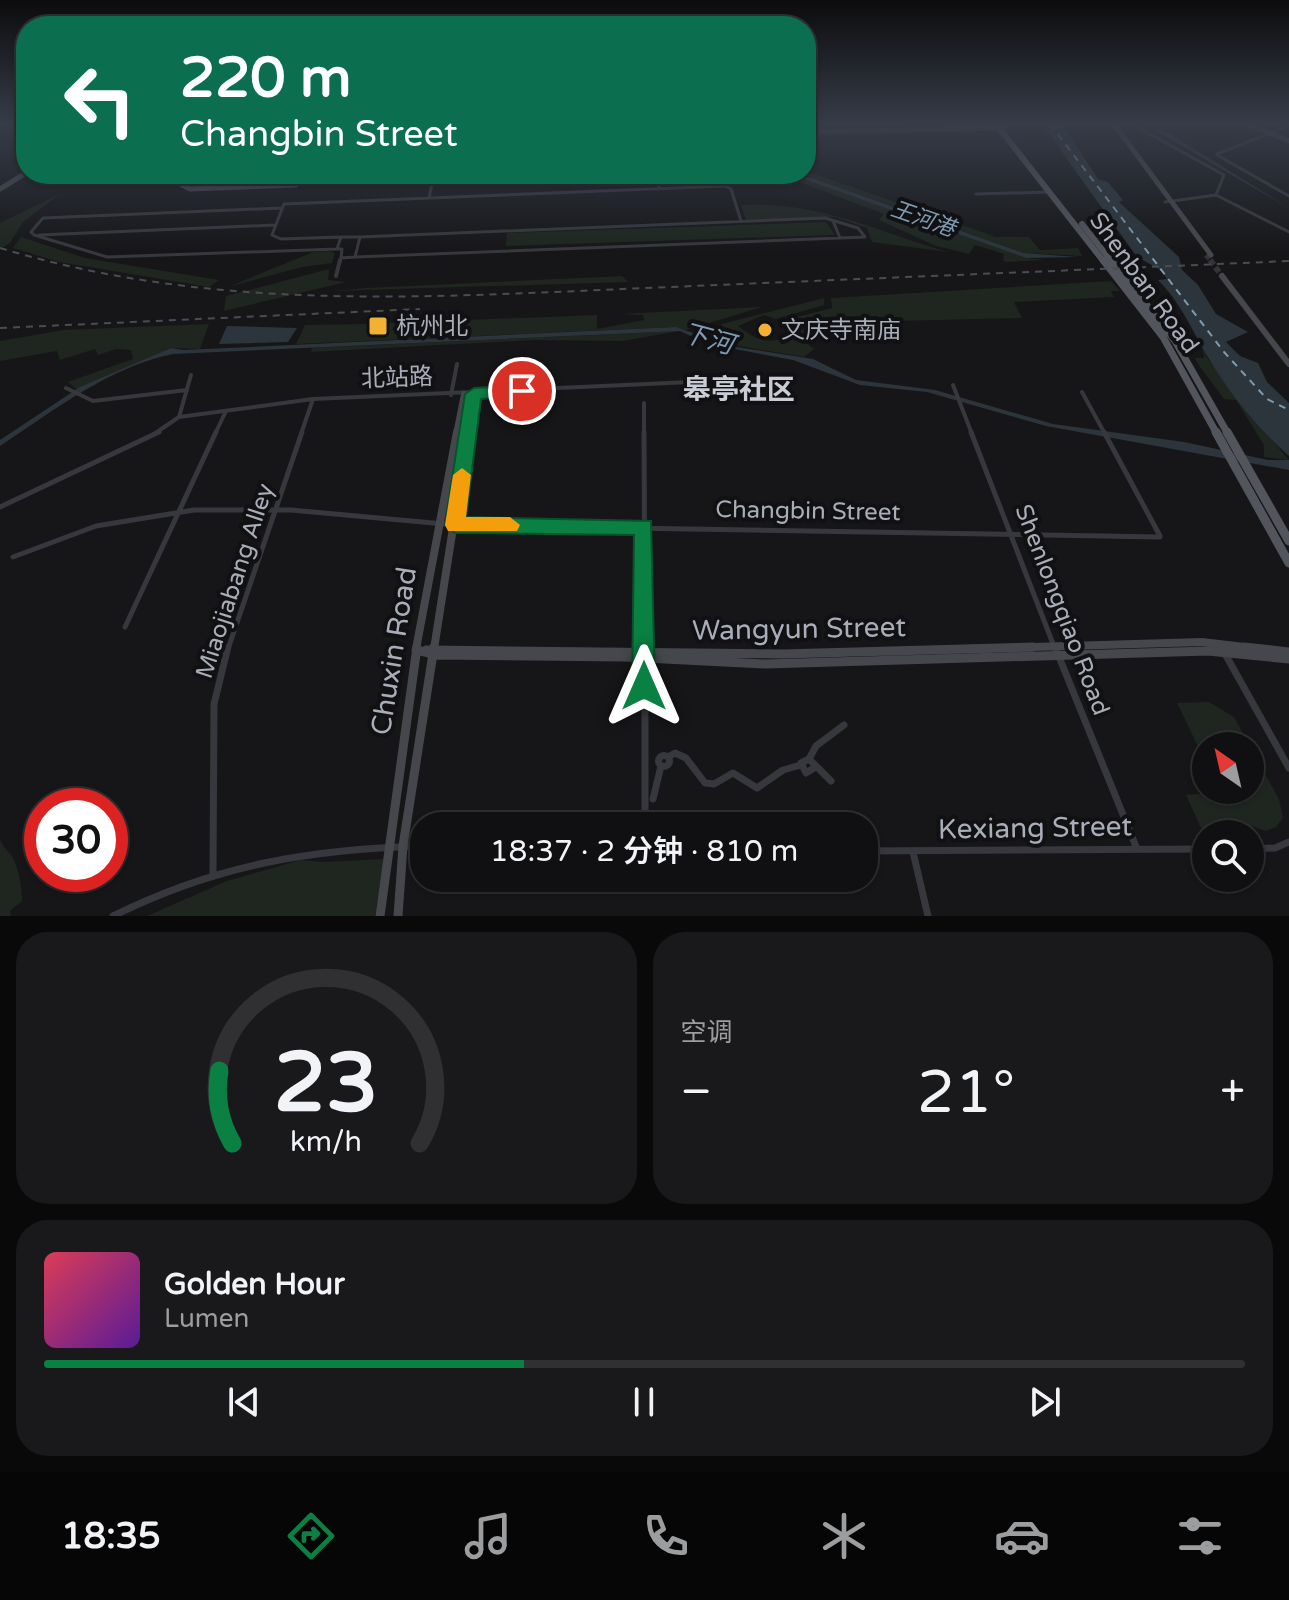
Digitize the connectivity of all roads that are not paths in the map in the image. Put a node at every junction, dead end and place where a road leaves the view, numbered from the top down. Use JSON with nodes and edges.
{"nodes":[{"id":1,"x":1032,"y":167,"type":"edge"},
{"id":2,"x":1034,"y":167,"type":"edge"},
{"id":3,"x":1143,"y":167,"type":"edge"},
{"id":4,"x":1209,"y":167,"type":"edge"},
{"id":5,"x":1238,"y":167,"type":"edge"},
{"id":6,"x":182,"y":184,"type":"edge"},
{"id":7,"x":432,"y":184,"type":"edge"},
{"id":8,"x":658,"y":184,"type":"edge"},
{"id":9,"x":296,"y":185,"type":"edge"},
{"id":10,"x":659,"y":188,"type":"junction"},
{"id":11,"x":1051,"y":192,"type":"junction"},
{"id":12,"x":976,"y":194,"type":"dead end"},
{"id":13,"x":1216,"y":195,"type":"junction"},
{"id":14,"x":1289,"y":196,"type":"edge"},
{"id":15,"x":429,"y":198,"type":"junction"},
{"id":16,"x":1168,"y":202,"type":"junction"},
{"id":17,"x":282,"y":208,"type":"junction"},
{"id":18,"x":833,"y":220,"type":"junction"},
{"id":19,"x":741,"y":221,"type":"junction"},
{"id":20,"x":275,"y":225,"type":"junction"},
{"id":21,"x":1289,"y":232,"type":"edge"},
{"id":22,"x":34,"y":235,"type":"junction"},
{"id":23,"x":341,"y":237,"type":"junction"},
{"id":24,"x":360,"y":237,"type":"junction"},
{"id":25,"x":840,"y":238,"type":"junction"},
{"id":26,"x":337,"y":249,"type":"junction"},
{"id":27,"x":1208,"y":255,"type":"tunnel mouth"},
{"id":28,"x":355,"y":257,"type":"junction"},
{"id":29,"x":341,"y":258,"type":"junction"},
{"id":30,"x":336,"y":276,"type":"dead end"},
{"id":31,"x":1224,"y":276,"type":"tunnel mouth"},
{"id":32,"x":1289,"y":361,"type":"edge"},
{"id":33,"x":457,"y":364,"type":"dead end"},
{"id":34,"x":191,"y":375,"type":"dead end"},
{"id":35,"x":713,"y":381,"type":"dead end"},
{"id":36,"x":953,"y":385,"type":"dead end"},
{"id":37,"x":187,"y":390,"type":"junction"},
{"id":38,"x":72,"y":392,"type":"dead end"},
{"id":39,"x":1082,"y":392,"type":"dead end"},
{"id":40,"x":464,"y":394,"type":"junction"},
{"id":41,"x":474,"y":394,"type":"junction"},
{"id":42,"x":451,"y":395,"type":"junction"},
{"id":43,"x":313,"y":399,"type":"junction"},
{"id":44,"x":644,"y":403,"type":"dead end"},
{"id":45,"x":227,"y":410,"type":"junction"},
{"id":46,"x":179,"y":417,"type":"junction"},
{"id":47,"x":1243,"y":468,"type":"junction"},
{"id":48,"x":0,"y":507,"type":"edge"},
{"id":49,"x":276,"y":510,"type":"junction"},
{"id":50,"x":180,"y":513,"type":"junction"},
{"id":51,"x":439,"y":524,"type":"junction"},
{"id":52,"x":455,"y":525,"type":"junction"},
{"id":53,"x":644,"y":527,"type":"junction"},
{"id":54,"x":1011,"y":532,"type":"junction"},
{"id":55,"x":1289,"y":541,"type":"edge"},
{"id":56,"x":13,"y":557,"type":"dead end"},
{"id":57,"x":1289,"y":563,"type":"edge"},
{"id":58,"x":125,"y":627,"type":"dead end"},
{"id":59,"x":1056,"y":649,"type":"junction"},
{"id":60,"x":1222,"y":649,"type":"junction"},
{"id":61,"x":416,"y":650,"type":"junction"},
{"id":62,"x":436,"y":652,"type":"junction"},
{"id":63,"x":1289,"y":652,"type":"edge"},
{"id":64,"x":644,"y":655,"type":"junction"},
{"id":65,"x":1289,"y":659,"type":"edge"},
{"id":66,"x":844,"y":725,"type":"dead end"},
{"id":67,"x":809,"y":759,"type":"junction"},
{"id":68,"x":801,"y":765,"type":"junction"},
{"id":69,"x":814,"y":768,"type":"junction"},
{"id":70,"x":1289,"y":768,"type":"edge"},
{"id":71,"x":831,"y":781,"type":"dead end"},
{"id":72,"x":653,"y":799,"type":"dead end"},
{"id":73,"x":645,"y":812,"type":"edge"},
{"id":74,"x":1289,"y":842,"type":"edge"},
{"id":75,"x":389,"y":844,"type":"junction"},
{"id":76,"x":403,"y":846,"type":"junction"},
{"id":77,"x":410,"y":846,"type":"edge"},
{"id":78,"x":1264,"y":848,"type":"edge"},
{"id":79,"x":1137,"y":849,"type":"junction"},
{"id":80,"x":1192,"y":849,"type":"edge"},
{"id":81,"x":878,"y":851,"type":"edge"},
{"id":82,"x":913,"y":852,"type":"junction"},
{"id":83,"x":213,"y":874,"type":"junction"},
{"id":84,"x":113,"y":916,"type":"edge"},
{"id":85,"x":380,"y":916,"type":"edge"},
{"id":86,"x":398,"y":916,"type":"edge"},
{"id":87,"x":928,"y":916,"type":"edge"}],
"edges":[{"from":1,"to":11,"type":"main road","name":"Shenban Road"},
{"from":2,"to":47,"type":"main road","name":"Shenban Road"},
{"from":3,"to":16,"type":"street"},
{"from":4,"to":13,"type":"street"},
{"from":5,"to":14,"type":"street"},
{"from":6,"to":9,"type":"street"},
{"from":7,"to":15,"type":"street"},
{"from":8,"to":10,"type":"street"},
{"from":10,"to":15,"type":"street"},
{"from":10,"to":19,"type":"street"},
{"from":11,"to":12,"type":"street"},
{"from":11,"to":47,"type":"main road","name":"Shenban Road"},
{"from":13,"to":16,"type":"street"},
{"from":13,"to":21,"type":"street"},
{"from":15,"to":17,"type":"street"},
{"from":16,"to":27,"type":"street"},
{"from":17,"to":20,"type":"street"},
{"from":17,"to":22,"type":"street"},
{"from":18,"to":19,"type":"street"},
{"from":18,"to":25,"type":"street"},
{"from":18,"to":25,"type":"street"},
{"from":19,"to":24,"type":"street"},
{"from":20,"to":22,"type":"street"},
{"from":20,"to":23,"type":"street"},
{"from":22,"to":26,"type":"street"},
{"from":23,"to":24,"type":"street"},
{"from":23,"to":26,"type":"street"},
{"from":24,"to":28,"type":"street"},
{"from":25,"to":28,"type":"street"},
{"from":26,"to":29,"type":"street"},
{"from":28,"to":29,"type":"street"},
{"from":29,"to":30,"type":"street"},
{"from":31,"to":32,"type":"street"},
{"from":33,"to":42,"type":"street"},
{"from":34,"to":37,"type":"street"},
{"from":35,"to":41,"type":"street","name":"北站路"},
{"from":36,"to":54,"type":"street","name":"Shenlongqiao Road"},
{"from":37,"to":38,"type":"street"},
{"from":37,"to":46,"type":"street"},
{"from":39,"to":54,"type":"street","name":"Changbin Street"},
{"from":40,"to":41,"type":"street","name":"北站路"},
{"from":40,"to":42,"type":"street","name":"北站路"},
{"from":40,"to":51,"type":"street","name":"Chuxin Road"},
{"from":41,"to":52,"type":"street","name":"Chuxin Road"},
{"from":42,"to":43,"type":"street","name":"北站路"},
{"from":43,"to":45,"type":"street","name":"北站路"},
{"from":43,"to":49,"type":"street","name":"Miaojiabang Alley"},
{"from":44,"to":53,"type":"street"},
{"from":45,"to":46,"type":"street","name":"北站路"},
{"from":45,"to":50,"type":"street"},
{"from":46,"to":48,"type":"street"},
{"from":47,"to":55,"type":"main road","name":"Shenban Road"},
{"from":47,"to":57,"type":"main road","name":"Shenban Road"},
{"from":49,"to":50,"type":"street","name":"Changbin Street"},
{"from":49,"to":51,"type":"street","name":"Changbin Street"},
{"from":49,"to":83,"type":"street","name":"Miaojiabang Alley"},
{"from":50,"to":56,"type":"street","name":"Changbin Street"},
{"from":50,"to":58,"type":"street"},
{"from":51,"to":52,"type":"street","name":"Changbin Street"},
{"from":51,"to":61,"type":"street","name":"Chuxin Road"},
{"from":52,"to":53,"type":"street","name":"Changbin Street"},
{"from":52,"to":62,"type":"street","name":"Chuxin Road"},
{"from":53,"to":54,"type":"street","name":"Changbin Street"},
{"from":53,"to":64,"type":"street"},
{"from":54,"to":59,"type":"street","name":"Shenlongqiao Road"},
{"from":59,"to":60,"type":"street","name":"Wangyun Street"},
{"from":59,"to":64,"type":"street","name":"Wangyun Street"},
{"from":59,"to":79,"type":"street","name":"Shenlongqiao Road"},
{"from":60,"to":63,"type":"street","name":"Wangyun Street"},
{"from":60,"to":65,"type":"street","name":"Wangyun Street"},
{"from":60,"to":70,"type":"street"},
{"from":61,"to":62,"type":"street","name":"Wangyun Street"},
{"from":61,"to":75,"type":"street","name":"Chuxin Road"},
{"from":62,"to":64,"type":"street","name":"Wangyun Street"},
{"from":62,"to":76,"type":"street","name":"Chuxin Road"},
{"from":64,"to":73,"type":"street"},
{"from":66,"to":67,"type":"street"},
{"from":67,"to":68,"type":"street"},
{"from":67,"to":69,"type":"street"},
{"from":68,"to":69,"type":"street"},
{"from":68,"to":72,"type":"street"},
{"from":69,"to":71,"type":"street"},
{"from":74,"to":78,"type":"street"},
{"from":75,"to":76,"type":"street"},
{"from":75,"to":83,"type":"street"},
{"from":75,"to":85,"type":"street","name":"Chuxin Road"},
{"from":76,"to":77,"type":"street"},
{"from":76,"to":86,"type":"street","name":"Chuxin Road"},
{"from":79,"to":80,"type":"street","name":"Kexiang Street"},
{"from":79,"to":82,"type":"street","name":"Kexiang Street"},
{"from":81,"to":82,"type":"street","name":"Kexiang Street"},
{"from":82,"to":87,"type":"street"},
{"from":83,"to":84,"type":"street"}]}
